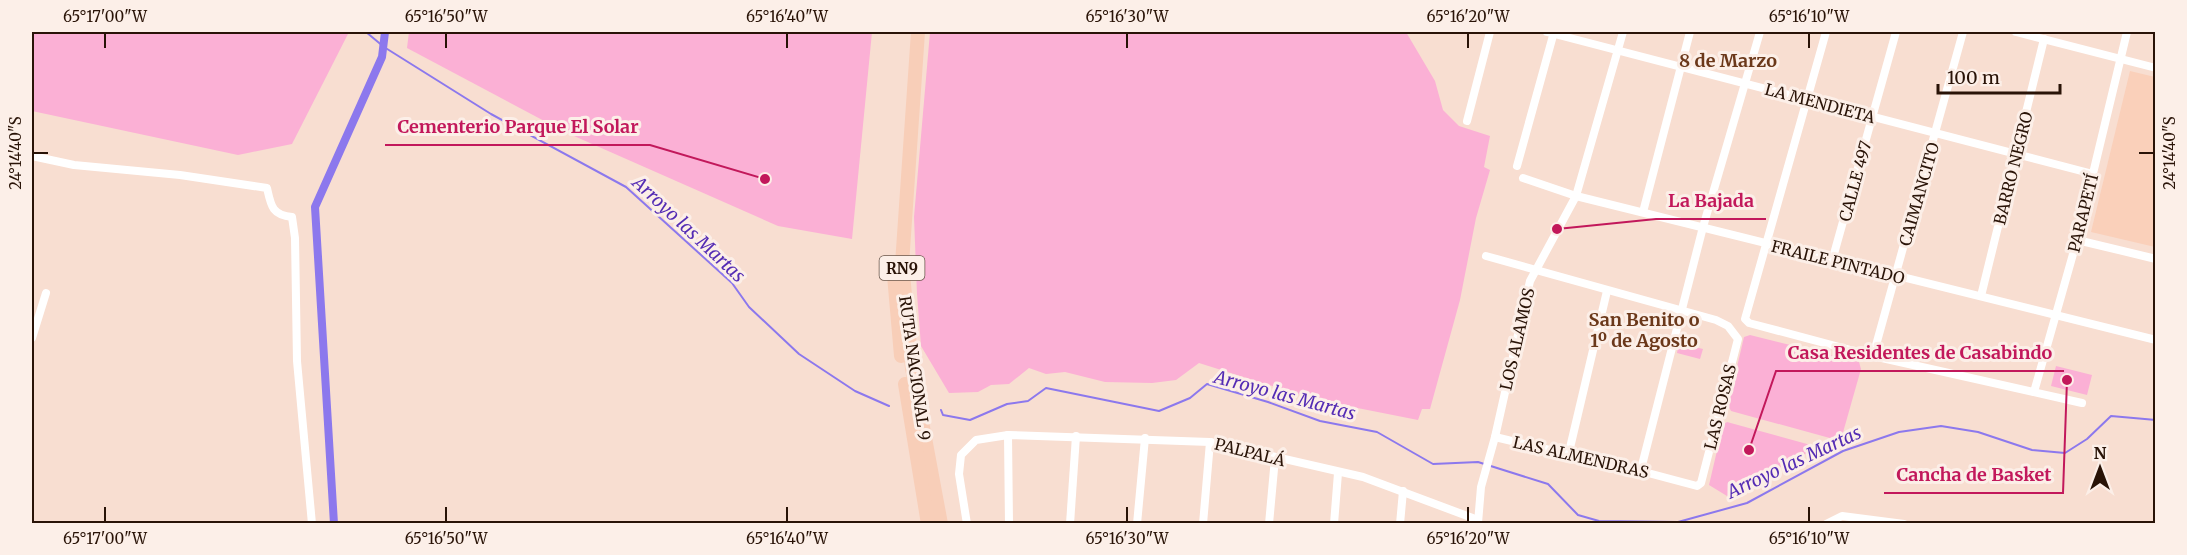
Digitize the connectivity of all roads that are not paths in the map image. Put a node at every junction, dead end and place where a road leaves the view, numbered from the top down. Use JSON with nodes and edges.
{"nodes":[{"id":1,"x":910,"y":32,"type":"edge"},
{"id":2,"x":918,"y":32,"type":"edge"},
{"id":3,"x":1490,"y":32,"type":"edge"},
{"id":4,"x":1552,"y":32,"type":"edge"},
{"id":5,"x":1623,"y":32,"type":"edge"},
{"id":6,"x":1690,"y":32,"type":"edge"},
{"id":7,"x":1760,"y":32,"type":"edge"},
{"id":8,"x":1826,"y":32,"type":"edge"},
{"id":9,"x":1896,"y":32,"type":"edge"},
{"id":10,"x":1963,"y":32,"type":"edge"},
{"id":11,"x":2016,"y":32,"type":"edge"},
{"id":12,"x":2127,"y":32,"type":"edge"},
{"id":13,"x":2044,"y":39,"type":"junction"},
{"id":14,"x":1618,"y":49,"type":"junction"},
{"id":15,"x":2120,"y":60,"type":"junction"},
{"id":16,"x":1681,"y":66,"type":"junction"},
{"id":17,"x":2156,"y":68,"type":"edge"},
{"id":18,"x":1746,"y":83,"type":"junction"},
{"id":19,"x":1806,"y":99,"type":"junction"},
{"id":20,"x":1872,"y":116,"type":"junction"},
{"id":21,"x":1467,"y":121,"type":"dead end"},
{"id":22,"x":1936,"y":133,"type":"junction"},
{"id":23,"x":2016,"y":154,"type":"junction"},
{"id":24,"x":32,"y":156,"type":"edge"},
{"id":25,"x":1516,"y":166,"type":"dead end"},
{"id":26,"x":2093,"y":174,"type":"junction"},
{"id":27,"x":1523,"y":178,"type":"dead end"},
{"id":28,"x":1576,"y":196,"type":"junction"},
{"id":29,"x":1643,"y":212,"type":"junction"},
{"id":30,"x":1703,"y":227,"type":"junction"},
{"id":31,"x":2077,"y":240,"type":"junction"},
{"id":32,"x":1765,"y":243,"type":"junction"},
{"id":33,"x":1486,"y":256,"type":"dead end"},
{"id":34,"x":2156,"y":259,"type":"edge"},
{"id":35,"x":1832,"y":261,"type":"junction"},
{"id":36,"x":1535,"y":271,"type":"junction"},
{"id":37,"x":1896,"y":277,"type":"junction"},
{"id":38,"x":1607,"y":291,"type":"junction"},
{"id":39,"x":46,"y":293,"type":"dead end"},
{"id":40,"x":1981,"y":296,"type":"junction"},
{"id":41,"x":1681,"y":309,"type":"junction"},
{"id":42,"x":2056,"y":315,"type":"junction"},
{"id":43,"x":32,"y":338,"type":"edge"},
{"id":44,"x":2156,"y":340,"type":"edge"},
{"id":45,"x":1873,"y":356,"type":"junction"},
{"id":46,"x":2034,"y":392,"type":"junction"},
{"id":47,"x":2082,"y":403,"type":"dead end"},
{"id":48,"x":1008,"y":435,"type":"junction"},
{"id":49,"x":1076,"y":436,"type":"junction"},
{"id":50,"x":1496,"y":437,"type":"junction"},
{"id":51,"x":1145,"y":438,"type":"junction"},
{"id":52,"x":1210,"y":442,"type":"junction"},
{"id":53,"x":1569,"y":452,"type":"junction"},
{"id":54,"x":1275,"y":458,"type":"junction"},
{"id":55,"x":1641,"y":469,"type":"junction"},
{"id":56,"x":1338,"y":473,"type":"junction"},
{"id":57,"x":1701,"y":483,"type":"joint"},
{"id":58,"x":1403,"y":491,"type":"junction"},
{"id":59,"x":1478,"y":522,"type":"edge"},
{"id":60,"x":1878,"y":522,"type":"edge"},
{"id":61,"x":312,"y":524,"type":"edge"},
{"id":62,"x":928,"y":524,"type":"edge"},
{"id":63,"x":940,"y":524,"type":"edge"},
{"id":64,"x":967,"y":524,"type":"edge"},
{"id":65,"x":1009,"y":524,"type":"edge"},
{"id":66,"x":1070,"y":524,"type":"edge"},
{"id":67,"x":1137,"y":524,"type":"edge"},
{"id":68,"x":1203,"y":524,"type":"edge"},
{"id":69,"x":1269,"y":524,"type":"edge"},
{"id":70,"x":1334,"y":524,"type":"edge"},
{"id":71,"x":1400,"y":524,"type":"edge"},
{"id":72,"x":1826,"y":524,"type":"edge"},
{"id":73,"x":1904,"y":524,"type":"edge"}],
"edges":[{"from":1,"to":62,"type":"main road","name":"RUTA NACIONAL 9","number":"RN9"},
{"from":2,"to":63,"type":"main road","name":"RUTA NACIONAL 9","number":"RN9"},
{"from":3,"to":21,"type":"street"},
{"from":4,"to":14,"type":"street","name":"LA MENDIETA"},
{"from":4,"to":25,"type":"street"},
{"from":5,"to":14,"type":"street","name":"LOS ALAMOS"},
{"from":6,"to":16,"type":"street"},
{"from":7,"to":18,"type":"street"},
{"from":8,"to":19,"type":"street"},
{"from":9,"to":20,"type":"street","name":"CALLE 497"},
{"from":10,"to":22,"type":"street","name":"CAIMANCITO"},
{"from":11,"to":13,"type":"street"},
{"from":12,"to":15,"type":"street","name":"PARAPETÍ"},
{"from":13,"to":15,"type":"street"},
{"from":13,"to":23,"type":"street","name":"BARRO NEGRO"},
{"from":14,"to":16,"type":"street","name":"LA MENDIETA"},
{"from":14,"to":28,"type":"street","name":"LOS ALAMOS"},
{"from":15,"to":17,"type":"street"},
{"from":15,"to":26,"type":"street","name":"PARAPETÍ"},
{"from":16,"to":18,"type":"street","name":"LA MENDIETA"},
{"from":16,"to":29,"type":"street"},
{"from":18,"to":19,"type":"street","name":"LA MENDIETA"},
{"from":18,"to":30,"type":"street"},
{"from":19,"to":20,"type":"street","name":"LA MENDIETA"},
{"from":19,"to":32,"type":"street"},
{"from":20,"to":22,"type":"street","name":"LA MENDIETA"},
{"from":20,"to":35,"type":"street","name":"CALLE 497"},
{"from":22,"to":23,"type":"street","name":"LA MENDIETA"},
{"from":22,"to":37,"type":"street","name":"CAIMANCITO"},
{"from":23,"to":26,"type":"street","name":"LA MENDIETA"},
{"from":23,"to":40,"type":"street","name":"BARRO NEGRO"},
{"from":24,"to":61,"type":"street"},
{"from":26,"to":31,"type":"street","name":"PARAPETÍ"},
{"from":27,"to":28,"type":"street","name":"FRAILE PINTADO"},
{"from":28,"to":29,"type":"street","name":"FRAILE PINTADO"},
{"from":28,"to":36,"type":"street","name":"LOS ALAMOS"},
{"from":29,"to":30,"type":"street","name":"FRAILE PINTADO"},
{"from":30,"to":32,"type":"street","name":"FRAILE PINTADO"},
{"from":30,"to":41,"type":"street"},
{"from":31,"to":34,"type":"street"},
{"from":31,"to":42,"type":"street","name":"PARAPETÍ"},
{"from":32,"to":35,"type":"street","name":"FRAILE PINTADO"},
{"from":32,"to":45,"type":"street"},
{"from":33,"to":36,"type":"street"},
{"from":35,"to":37,"type":"street","name":"FRAILE PINTADO"},
{"from":36,"to":38,"type":"street"},
{"from":36,"to":50,"type":"street","name":"LOS ALAMOS"},
{"from":37,"to":40,"type":"street","name":"FRAILE PINTADO"},
{"from":37,"to":45,"type":"street","name":"CAIMANCITO"},
{"from":38,"to":41,"type":"street"},
{"from":38,"to":53,"type":"street"},
{"from":39,"to":43,"type":"street"},
{"from":40,"to":42,"type":"street","name":"FRAILE PINTADO"},
{"from":41,"to":55,"type":"street"},
{"from":41,"to":57,"type":"street","name":"LAS ROSAS"},
{"from":42,"to":44,"type":"street","name":"FRAILE PINTADO"},
{"from":42,"to":46,"type":"street","name":"PARAPETÍ"},
{"from":45,"to":46,"type":"street"},
{"from":46,"to":47,"type":"street"},
{"from":48,"to":49,"type":"street","name":"PALPALÁ"},
{"from":48,"to":64,"type":"street","name":"PALPALÁ"},
{"from":48,"to":65,"type":"street"},
{"from":49,"to":51,"type":"street","name":"PALPALÁ"},
{"from":49,"to":66,"type":"street"},
{"from":50,"to":53,"type":"street","name":"LAS ALMENDRAS"},
{"from":50,"to":59,"type":"street","name":"LOS ALAMOS"},
{"from":51,"to":52,"type":"street","name":"PALPALÁ"},
{"from":51,"to":67,"type":"street"},
{"from":52,"to":54,"type":"street","name":"PALPALÁ"},
{"from":52,"to":68,"type":"street"},
{"from":53,"to":55,"type":"street","name":"LAS ALMENDRAS"},
{"from":54,"to":56,"type":"street","name":"PALPALÁ"},
{"from":54,"to":69,"type":"street"},
{"from":55,"to":57,"type":"street","name":"LAS ALMENDRAS"},
{"from":56,"to":58,"type":"street","name":"PALPALÁ"},
{"from":56,"to":70,"type":"street"},
{"from":58,"to":59,"type":"street","name":"PALPALÁ"},
{"from":58,"to":71,"type":"street"},
{"from":60,"to":72,"type":"street"},
{"from":60,"to":73,"type":"street"}]}
